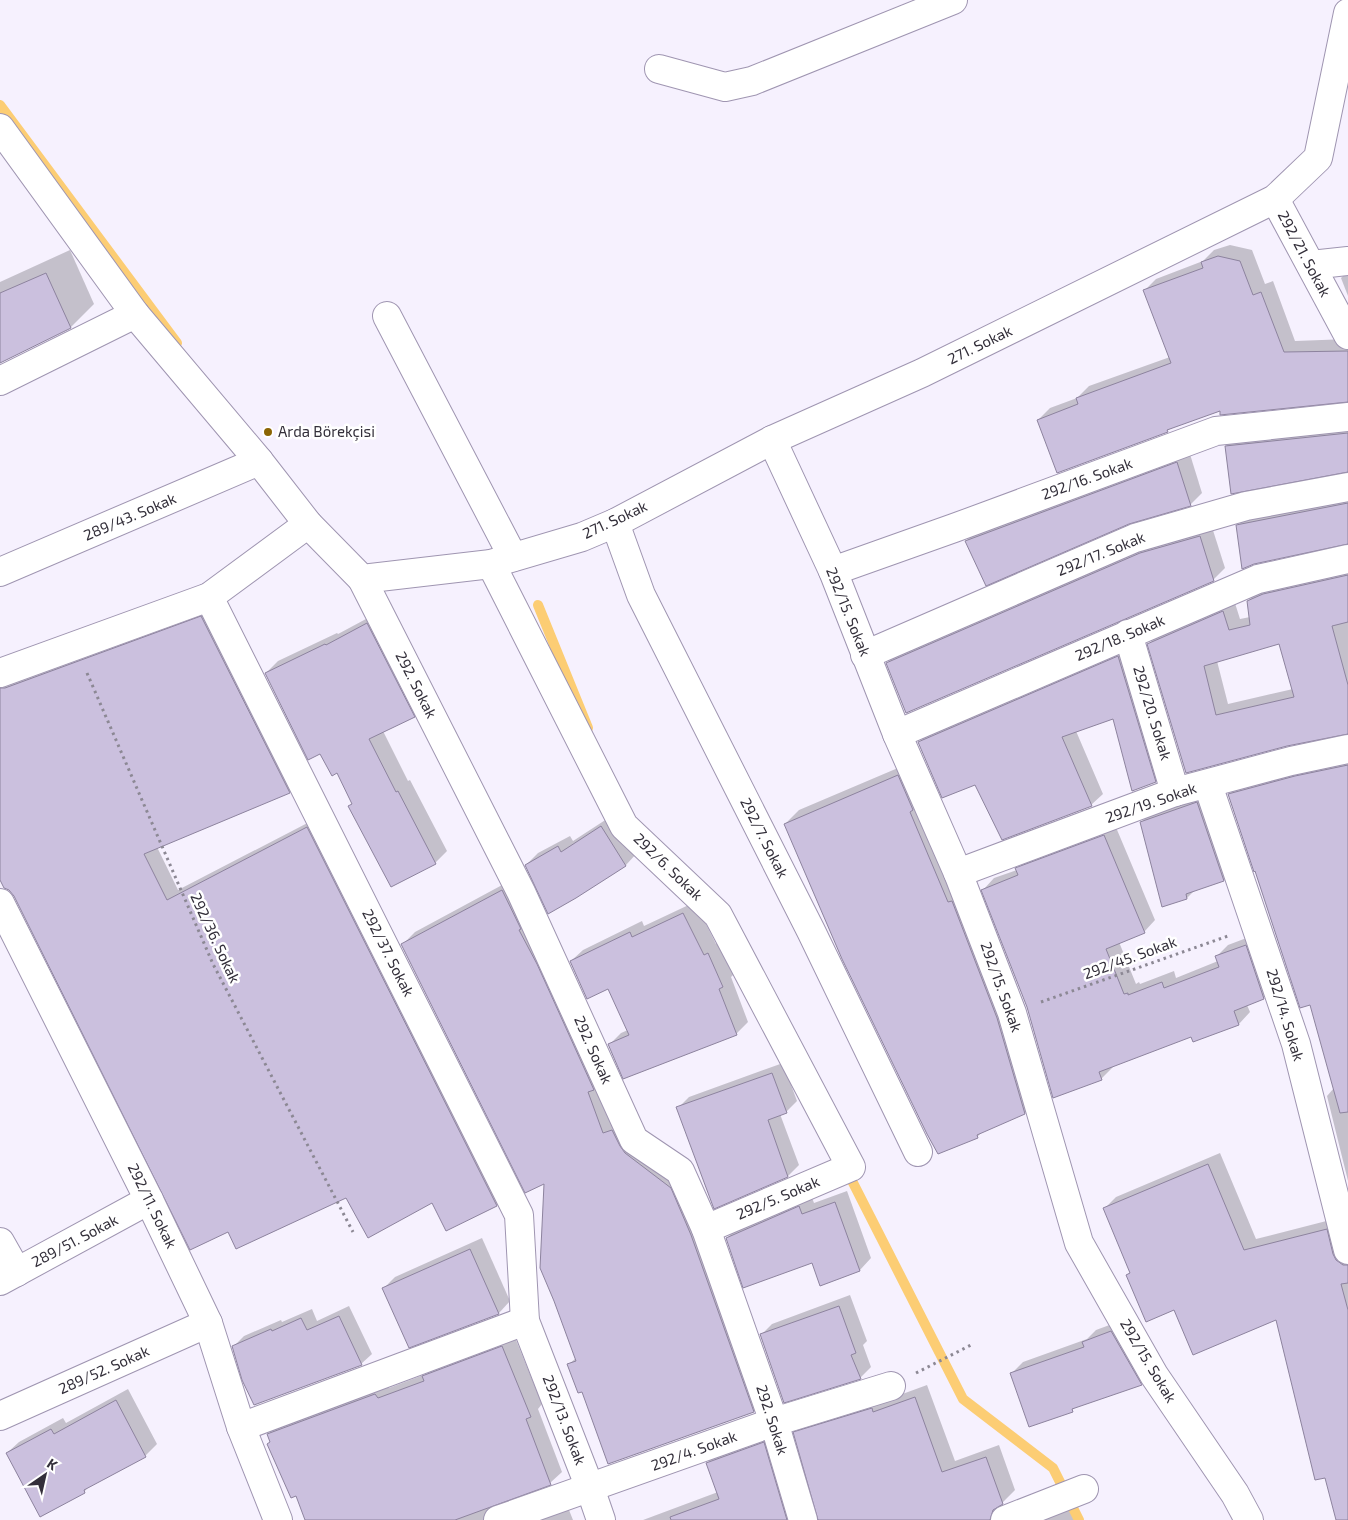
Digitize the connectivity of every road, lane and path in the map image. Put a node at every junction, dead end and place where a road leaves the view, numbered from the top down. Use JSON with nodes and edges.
{"nodes":[{"id":1,"x":953,"y":0,"type":"edge"},
{"id":2,"x":1348,"y":13,"type":"edge"},
{"id":3,"x":659,"y":69,"type":"dead end"},
{"id":4,"x":0,"y":128,"type":"edge"},
{"id":5,"x":1275,"y":199,"type":"junction"},
{"id":6,"x":1348,"y":261,"type":"edge"},
{"id":7,"x":1311,"y":265,"type":"junction"},
{"id":8,"x":135,"y":314,"type":"junction"},
{"id":9,"x":387,"y":316,"type":"dead end"},
{"id":10,"x":1348,"y":334,"type":"edge"},
{"id":11,"x":0,"y":381,"type":"edge"},
{"id":12,"x":1348,"y":417,"type":"edge"},
{"id":13,"x":772,"y":440,"type":"junction"},
{"id":14,"x":259,"y":461,"type":"junction"},
{"id":15,"x":1348,"y":487,"type":"edge"},
{"id":16,"x":615,"y":523,"type":"junction"},
{"id":17,"x":308,"y":524,"type":"junction"},
{"id":18,"x":1348,"y":559,"type":"edge"},
{"id":19,"x":502,"y":561,"type":"junction"},
{"id":20,"x":833,"y":571,"type":"junction"},
{"id":21,"x":0,"y":572,"type":"edge"},
{"id":22,"x":362,"y":579,"type":"junction"},
{"id":23,"x":209,"y":597,"type":"junction"},
{"id":24,"x":1128,"y":634,"type":"junction"},
{"id":25,"x":75,"y":645,"type":"junction"},
{"id":26,"x":866,"y":655,"type":"junction"},
{"id":27,"x":0,"y":673,"type":"edge"},
{"id":28,"x":897,"y":734,"type":"junction"},
{"id":29,"x":1348,"y":749,"type":"edge"},
{"id":30,"x":1208,"y":784,"type":"junction"},
{"id":31,"x":1175,"y":792,"type":"junction"},
{"id":32,"x":958,"y":873,"type":"junction"},
{"id":33,"x":0,"y":904,"type":"edge"},
{"id":34,"x":1256,"y":926,"type":"junction"},
{"id":35,"x":1012,"y":1013,"type":"junction"},
{"id":36,"x":918,"y":1152,"type":"dead end"},
{"id":37,"x":851,"y":1167,"type":"joint"},
{"id":38,"x":149,"y":1200,"type":"junction"},
{"id":39,"x":706,"y":1229,"type":"junction"},
{"id":40,"x":353,"y":1232,"type":"dead end"},
{"id":41,"x":0,"y":1242,"type":"edge"},
{"id":42,"x":1348,"y":1250,"type":"edge"},
{"id":43,"x":8,"y":1276,"type":"edge"},
{"id":44,"x":525,"y":1321,"type":"junction"},
{"id":45,"x":208,"y":1323,"type":"junction"},
{"id":46,"x":971,"y":1345,"type":"dead end"},
{"id":47,"x":891,"y":1386,"type":"joint"},
{"id":48,"x":0,"y":1416,"type":"edge"},
{"id":49,"x":774,"y":1422,"type":"junction"},
{"id":50,"x":241,"y":1427,"type":"junction"},
{"id":51,"x":590,"y":1488,"type":"junction"},
{"id":52,"x":1084,"y":1489,"type":"dead end"},
{"id":53,"x":278,"y":1520,"type":"edge"},
{"id":54,"x":498,"y":1520,"type":"edge"},
{"id":55,"x":601,"y":1520,"type":"edge"},
{"id":56,"x":803,"y":1520,"type":"edge"},
{"id":57,"x":1005,"y":1520,"type":"edge"},
{"id":58,"x":1249,"y":1520,"type":"edge"}],
"edges":[{"from":1,"to":3,"type":"street"},
{"from":2,"to":5,"type":"street","name":"271. Sokak"},
{"from":4,"to":8,"type":"street","name":"292. Sokak"},
{"from":5,"to":7,"type":"street","name":"292/21. Sokak"},
{"from":5,"to":13,"type":"street","name":"271. Sokak"},
{"from":6,"to":7,"type":"street"},
{"from":7,"to":10,"type":"street","name":"292/21. Sokak"},
{"from":8,"to":11,"type":"street"},
{"from":8,"to":14,"type":"street","name":"292. Sokak"},
{"from":9,"to":19,"type":"street","name":"292/6. Sokak"},
{"from":12,"to":20,"type":"street","name":"292/16. Sokak"},
{"from":13,"to":16,"type":"street","name":"271. Sokak"},
{"from":13,"to":20,"type":"street","name":"292/15. Sokak"},
{"from":14,"to":17,"type":"street","name":"292. Sokak"},
{"from":14,"to":21,"type":"street","name":"289/43. Sokak"},
{"from":15,"to":26,"type":"street","name":"292/17. Sokak"},
{"from":16,"to":19,"type":"street","name":"271. Sokak"},
{"from":16,"to":36,"type":"street","name":"292/7. Sokak"},
{"from":17,"to":22,"type":"street","name":"292. Sokak"},
{"from":17,"to":23,"type":"street"},
{"from":18,"to":24,"type":"street","name":"292/18. Sokak"},
{"from":19,"to":22,"type":"street","name":"271. Sokak"},
{"from":19,"to":37,"type":"street","name":"292/6. Sokak"},
{"from":20,"to":26,"type":"street","name":"292/15. Sokak"},
{"from":22,"to":39,"type":"street","name":"292. Sokak"},
{"from":23,"to":25,"type":"street"},
{"from":23,"to":44,"type":"street","name":"292/37. Sokak"},
{"from":24,"to":28,"type":"street","name":"292/18. Sokak"},
{"from":24,"to":31,"type":"street","name":"292/20. Sokak"},
{"from":25,"to":27,"type":"street"},
{"from":25,"to":40,"type":"path","name":"292/36. Sokak"},
{"from":26,"to":28,"type":"street","name":"292/15. Sokak"},
{"from":28,"to":32,"type":"street","name":"292/15. Sokak"},
{"from":29,"to":30,"type":"street","name":"292/19. Sokak"},
{"from":30,"to":31,"type":"street","name":"292/19. Sokak"},
{"from":30,"to":34,"type":"street","name":"292/14. Sokak"},
{"from":31,"to":32,"type":"street","name":"292/19. Sokak"},
{"from":32,"to":35,"type":"street","name":"292/15. Sokak"},
{"from":33,"to":38,"type":"street","name":"292/11. Sokak"},
{"from":34,"to":35,"type":"path","name":"292/45. Sokak"},
{"from":34,"to":42,"type":"street","name":"292/14. Sokak"},
{"from":35,"to":58,"type":"street","name":"292/15. Sokak"},
{"from":37,"to":39,"type":"street","name":"292/5. Sokak"},
{"from":38,"to":43,"type":"street","name":"289/51. Sokak"},
{"from":38,"to":45,"type":"street","name":"292/11. Sokak"},
{"from":39,"to":49,"type":"street","name":"292. Sokak"},
{"from":41,"to":43,"type":"street"},
{"from":44,"to":50,"type":"street"},
{"from":44,"to":51,"type":"street","name":"292/13. Sokak"},
{"from":45,"to":48,"type":"street","name":"289/52. Sokak"},
{"from":45,"to":50,"type":"street","name":"292/11. Sokak"},
{"from":46,"to":47,"type":"path"},
{"from":47,"to":49,"type":"street","name":"292/4. Sokak"},
{"from":49,"to":51,"type":"street","name":"292/4. Sokak"},
{"from":49,"to":56,"type":"street","name":"292. Sokak"},
{"from":50,"to":53,"type":"street","name":"292/11. Sokak"},
{"from":51,"to":54,"type":"street","name":"292/4. Sokak"},
{"from":51,"to":55,"type":"street","name":"292/13. Sokak"},
{"from":52,"to":57,"type":"street"}]}
